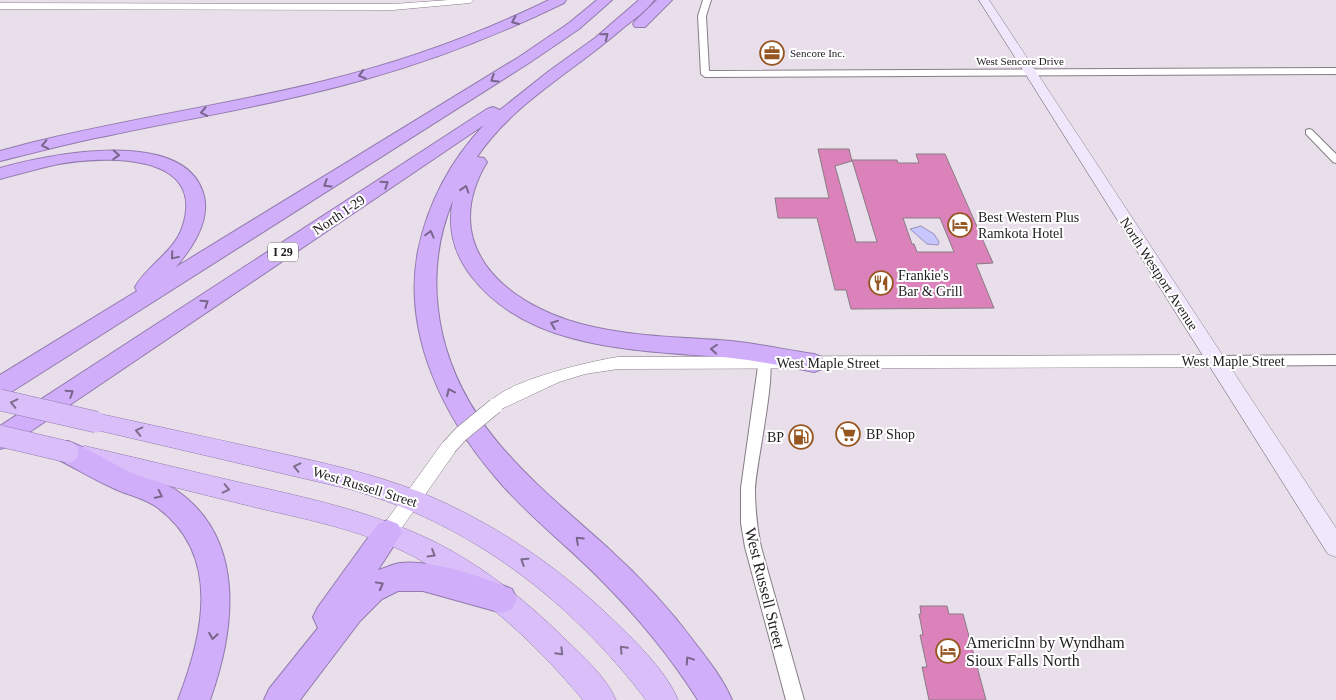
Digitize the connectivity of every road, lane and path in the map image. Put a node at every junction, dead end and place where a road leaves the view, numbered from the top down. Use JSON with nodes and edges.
{"nodes":[{"id":1,"x":470,"y":0,"type":"edge"},
{"id":2,"x":559,"y":0,"type":"edge"},
{"id":3,"x":605,"y":0,"type":"edge"},
{"id":4,"x":647,"y":0,"type":"edge"},
{"id":5,"x":665,"y":0,"type":"edge"},
{"id":6,"x":707,"y":0,"type":"edge"},
{"id":7,"x":984,"y":0,"type":"edge"},
{"id":8,"x":0,"y":6,"type":"edge"},
{"id":9,"x":566,"y":66,"type":"junction"},
{"id":10,"x":1031,"y":72,"type":"junction"},
{"id":11,"x":1336,"y":72,"type":"edge"},
{"id":12,"x":1309,"y":132,"type":"dead end"},
{"id":13,"x":0,"y":156,"type":"edge"},
{"id":14,"x":1336,"y":160,"type":"edge"},
{"id":15,"x":0,"y":174,"type":"edge"},
{"id":16,"x":120,"y":312,"type":"junction"},
{"id":17,"x":764,"y":359,"type":"junction"},
{"id":18,"x":1336,"y":360,"type":"edge"},
{"id":19,"x":1216,"y":361,"type":"junction"},
{"id":20,"x":814,"y":363,"type":"joint"},
{"id":21,"x":0,"y":387,"type":"edge"},
{"id":22,"x":0,"y":400,"type":"edge"},
{"id":23,"x":0,"y":437,"type":"edge"},
{"id":24,"x":68,"y":452,"type":"junction"},
{"id":25,"x":411,"y":499,"type":"junction"},
{"id":26,"x":388,"y":533,"type":"junction"},
{"id":27,"x":1336,"y":547,"type":"edge"},
{"id":28,"x":502,"y":599,"type":"junction"},
{"id":29,"x":194,"y":700,"type":"edge"},
{"id":30,"x":270,"y":700,"type":"edge"},
{"id":31,"x":280,"y":700,"type":"edge"},
{"id":32,"x":602,"y":700,"type":"edge"},
{"id":33,"x":664,"y":700,"type":"edge"},
{"id":34,"x":716,"y":700,"type":"edge"},
{"id":35,"x":795,"y":700,"type":"edge"}],
"edges":[{"from":1,"to":8,"type":"street"},
{"from":2,"to":13,"type":"highway","one_way":true},
{"from":3,"to":16,"type":"highway","number":"I 29","one_way":true},
{"from":9,"to":4,"type":"highway","name":"North I-29","number":"I 29","one_way":true},
{"from":17,"to":5,"type":"highway","one_way":true},
{"from":6,"to":10,"type":"street","name":"West Sencore Drive"},
{"from":7,"to":10,"type":"main road","name":"North Westport Avenue"},
{"from":23,"to":9,"type":"highway","name":"North I-29","number":"I 29","one_way":true},
{"from":34,"to":9,"type":"highway","one_way":true},
{"from":10,"to":11,"type":"street","name":"West Sencore Drive"},
{"from":10,"to":19,"type":"main road","name":"North Westport Avenue"},
{"from":12,"to":14,"type":"street"},
{"from":15,"to":16,"type":"highway","one_way":true},
{"from":16,"to":21,"type":"highway","number":"I 29"},
{"from":17,"to":20,"type":"highway"},
{"from":17,"to":25,"type":"street","name":"West Maple Street","bridge":true},
{"from":17,"to":35,"type":"street","name":"West Russell Street"},
{"from":18,"to":19,"type":"street","name":"West Maple Street"},
{"from":19,"to":20,"type":"street","name":"West Maple Street"},
{"from":19,"to":27,"type":"main road","name":"North Westport Avenue"},
{"from":25,"to":22,"type":"highway","name":"West Russell Street","one_way":true,"bridge":true},
{"from":23,"to":24,"type":"highway","bridge":true},
{"from":24,"to":26,"type":"highway","one_way":true},
{"from":24,"to":29,"type":"highway","one_way":true},
{"from":25,"to":26,"type":"street","name":"West Maple Street"},
{"from":33,"to":25,"type":"highway","name":"West Russell Street","one_way":true},
{"from":26,"to":28,"type":"highway","one_way":true},
{"from":26,"to":30,"type":"highway"},
{"from":31,"to":28,"type":"highway","one_way":true},
{"from":28,"to":32,"type":"highway","one_way":true}]}
